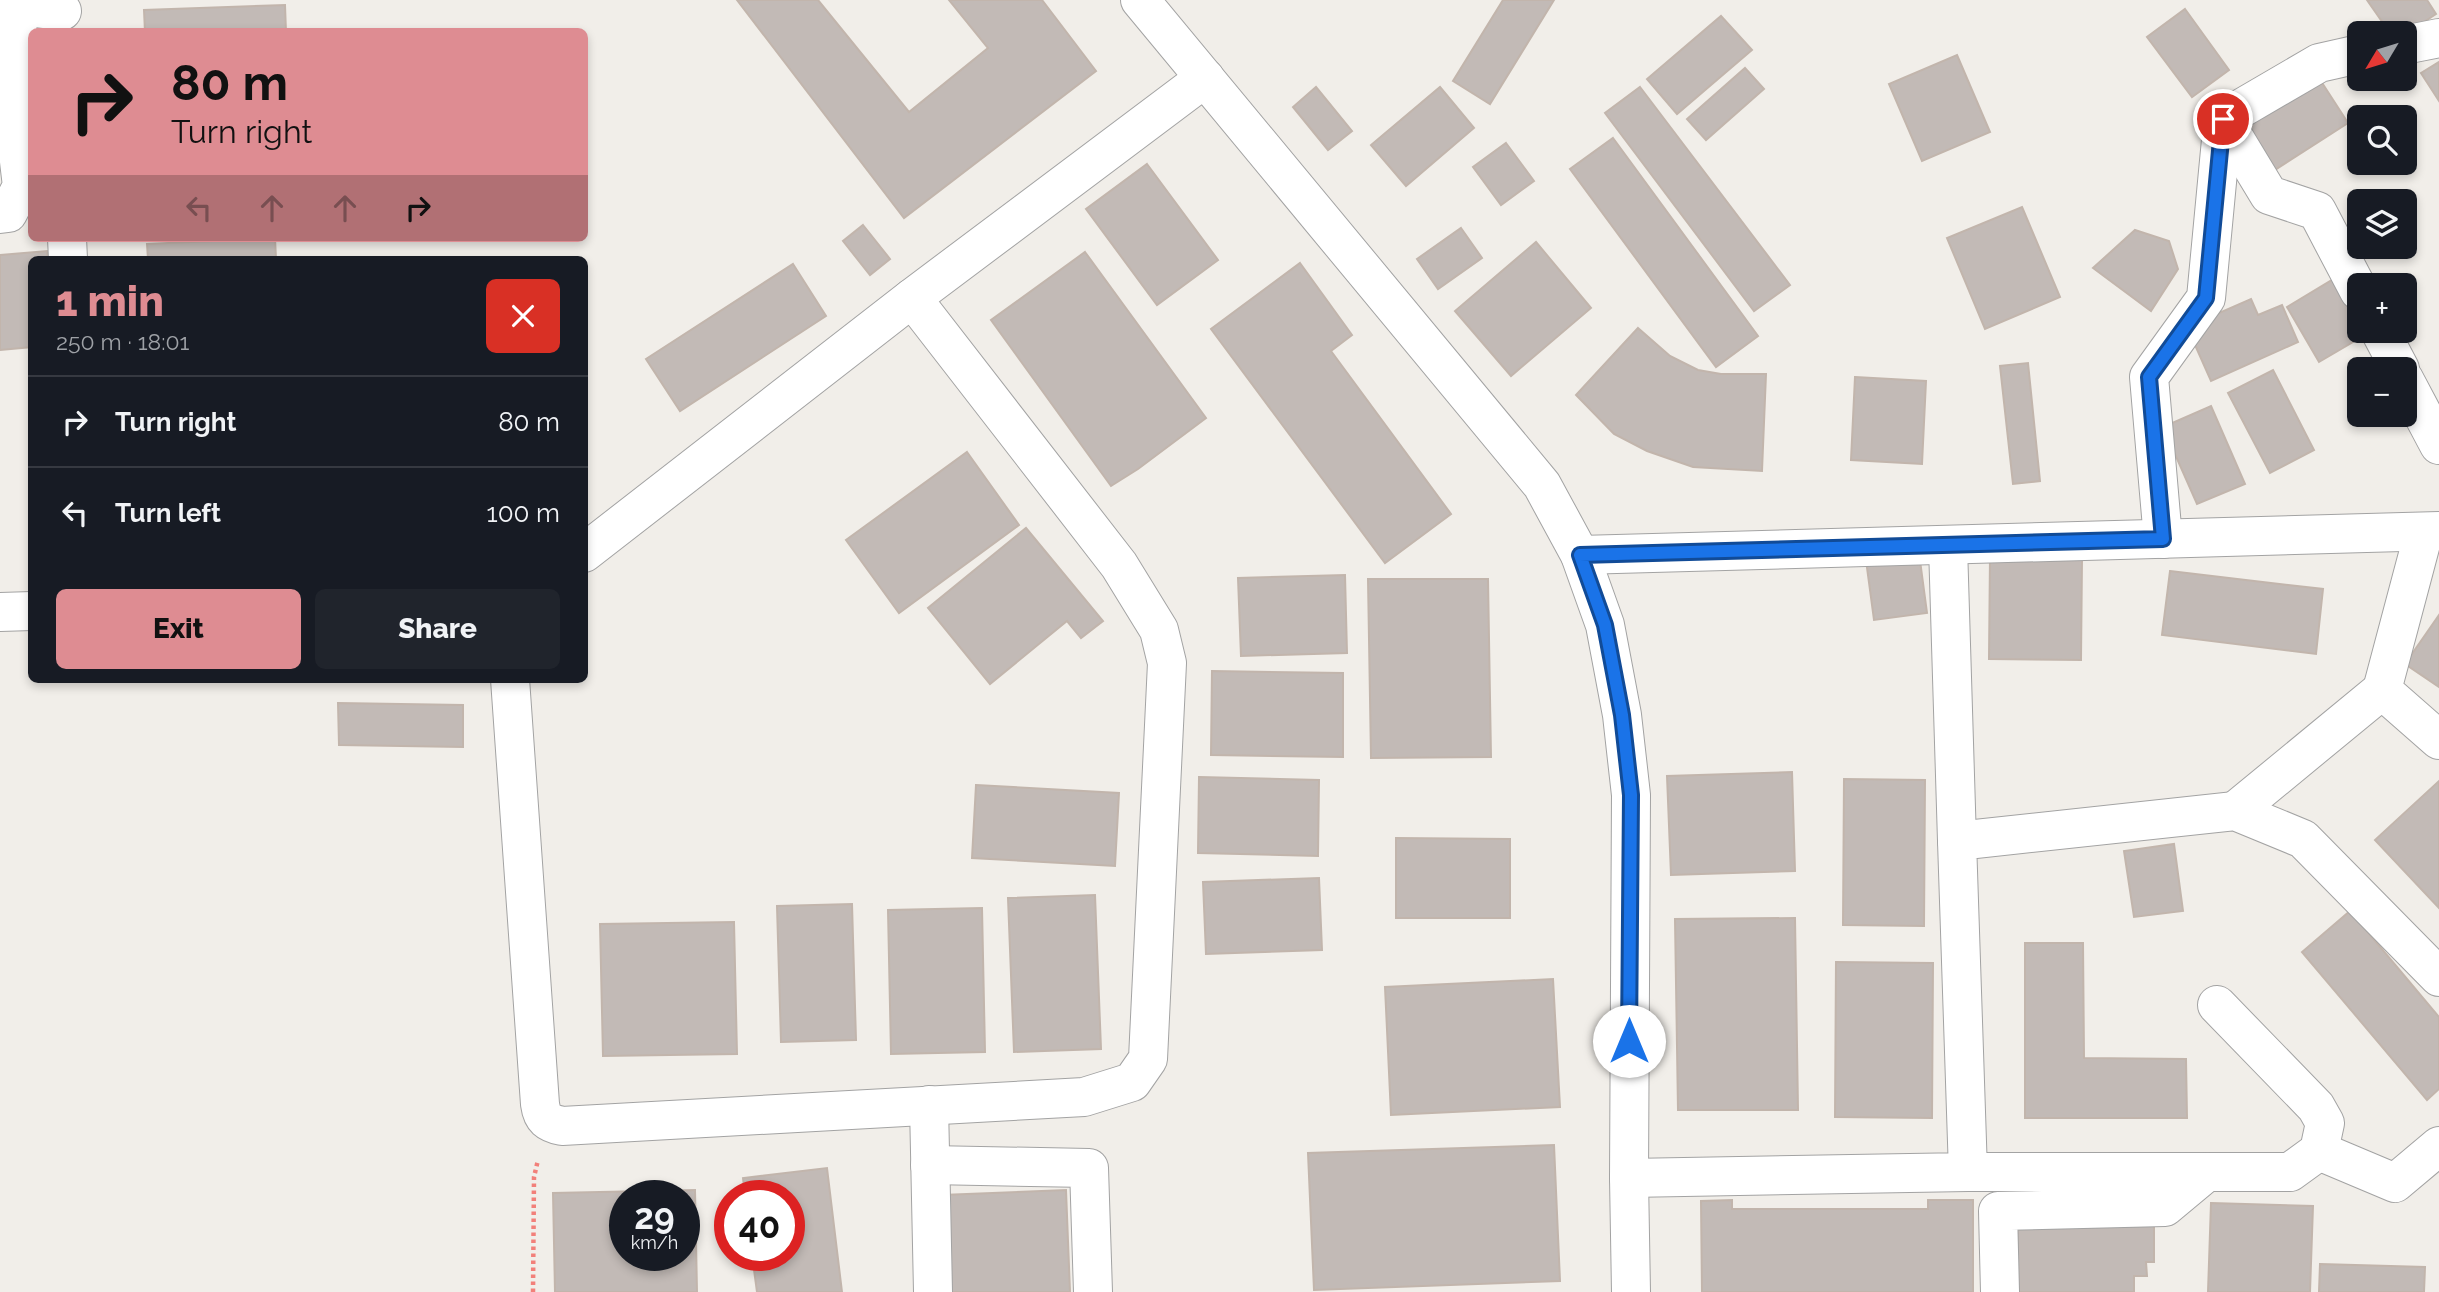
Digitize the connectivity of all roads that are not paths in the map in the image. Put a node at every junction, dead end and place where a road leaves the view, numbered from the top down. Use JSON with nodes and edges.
{"nodes":[{"id":1,"x":1140,"y":0,"type":"edge"},
{"id":2,"x":9,"y":5,"type":"edge"},
{"id":3,"x":63,"y":14,"type":"edge"},
{"id":4,"x":2439,"y":38,"type":"edge"},
{"id":5,"x":2417,"y":42,"type":"edge"},
{"id":6,"x":2347,"y":56,"type":"edge"},
{"id":7,"x":1205,"y":78,"type":"junction"},
{"id":8,"x":2223,"y":119,"type":"junction"},
{"id":9,"x":0,"y":214,"type":"edge"},
{"id":10,"x":2350,"y":273,"type":"edge"},
{"id":11,"x":912,"y":298,"type":"junction"},
{"id":12,"x":2417,"y":404,"type":"edge"},
{"id":13,"x":2439,"y":445,"type":"edge"},
{"id":14,"x":2431,"y":531,"type":"edge"},
{"id":15,"x":2163,"y":539,"type":"junction"},
{"id":16,"x":1948,"y":545,"type":"junction"},
{"id":17,"x":588,"y":550,"type":"edge"},
{"id":18,"x":1580,"y":555,"type":"junction"},
{"id":19,"x":28,"y":611,"type":"edge"},
{"id":20,"x":0,"y":612,"type":"edge"},
{"id":21,"x":510,"y":683,"type":"edge"},
{"id":22,"x":2382,"y":690,"type":"junction"},
{"id":23,"x":2439,"y":740,"type":"edge"},
{"id":24,"x":2235,"y":811,"type":"junction"},
{"id":25,"x":1957,"y":841,"type":"junction"},
{"id":26,"x":2439,"y":977,"type":"edge"},
{"id":27,"x":2217,"y":1005,"type":"dead end"},
{"id":28,"x":929,"y":1105,"type":"junction"},
{"id":29,"x":2439,"y":1146,"type":"edge"},
{"id":30,"x":2319,"y":1151,"type":"junction"},
{"id":31,"x":930,"y":1165,"type":"junction"},
{"id":32,"x":1968,"y":1172,"type":"junction"},
{"id":33,"x":2207,"y":1172,"type":"junction"},
{"id":34,"x":1629,"y":1178,"type":"junction"},
{"id":35,"x":933,"y":1292,"type":"edge"},
{"id":36,"x":1093,"y":1292,"type":"edge"},
{"id":37,"x":1631,"y":1292,"type":"edge"},
{"id":38,"x":2000,"y":1292,"type":"edge"}],
"edges":[{"from":1,"to":7,"type":"street"},
{"from":2,"to":3,"type":"street"},
{"from":2,"to":9,"type":"street"},
{"from":4,"to":5,"type":"street"},
{"from":6,"to":8,"type":"street"},
{"from":7,"to":11,"type":"street"},
{"from":7,"to":18,"type":"street"},
{"from":8,"to":10,"type":"street"},
{"from":8,"to":15,"type":"street"},
{"from":11,"to":17,"type":"street"},
{"from":11,"to":28,"type":"street"},
{"from":12,"to":13,"type":"street"},
{"from":14,"to":15,"type":"street"},
{"from":14,"to":22,"type":"street"},
{"from":15,"to":16,"type":"street"},
{"from":16,"to":18,"type":"street"},
{"from":16,"to":25,"type":"street"},
{"from":18,"to":34,"type":"street"},
{"from":19,"to":20,"type":"street"},
{"from":21,"to":28,"type":"street"},
{"from":22,"to":23,"type":"street"},
{"from":22,"to":24,"type":"street"},
{"from":24,"to":25,"type":"street"},
{"from":24,"to":26,"type":"street"},
{"from":25,"to":32,"type":"street"},
{"from":27,"to":30,"type":"street"},
{"from":28,"to":31,"type":"street"},
{"from":29,"to":30,"type":"street"},
{"from":30,"to":33,"type":"street"},
{"from":31,"to":35,"type":"street"},
{"from":31,"to":36,"type":"street"},
{"from":32,"to":33,"type":"street"},
{"from":32,"to":34,"type":"street"},
{"from":33,"to":38,"type":"street"},
{"from":34,"to":37,"type":"street"}]}
